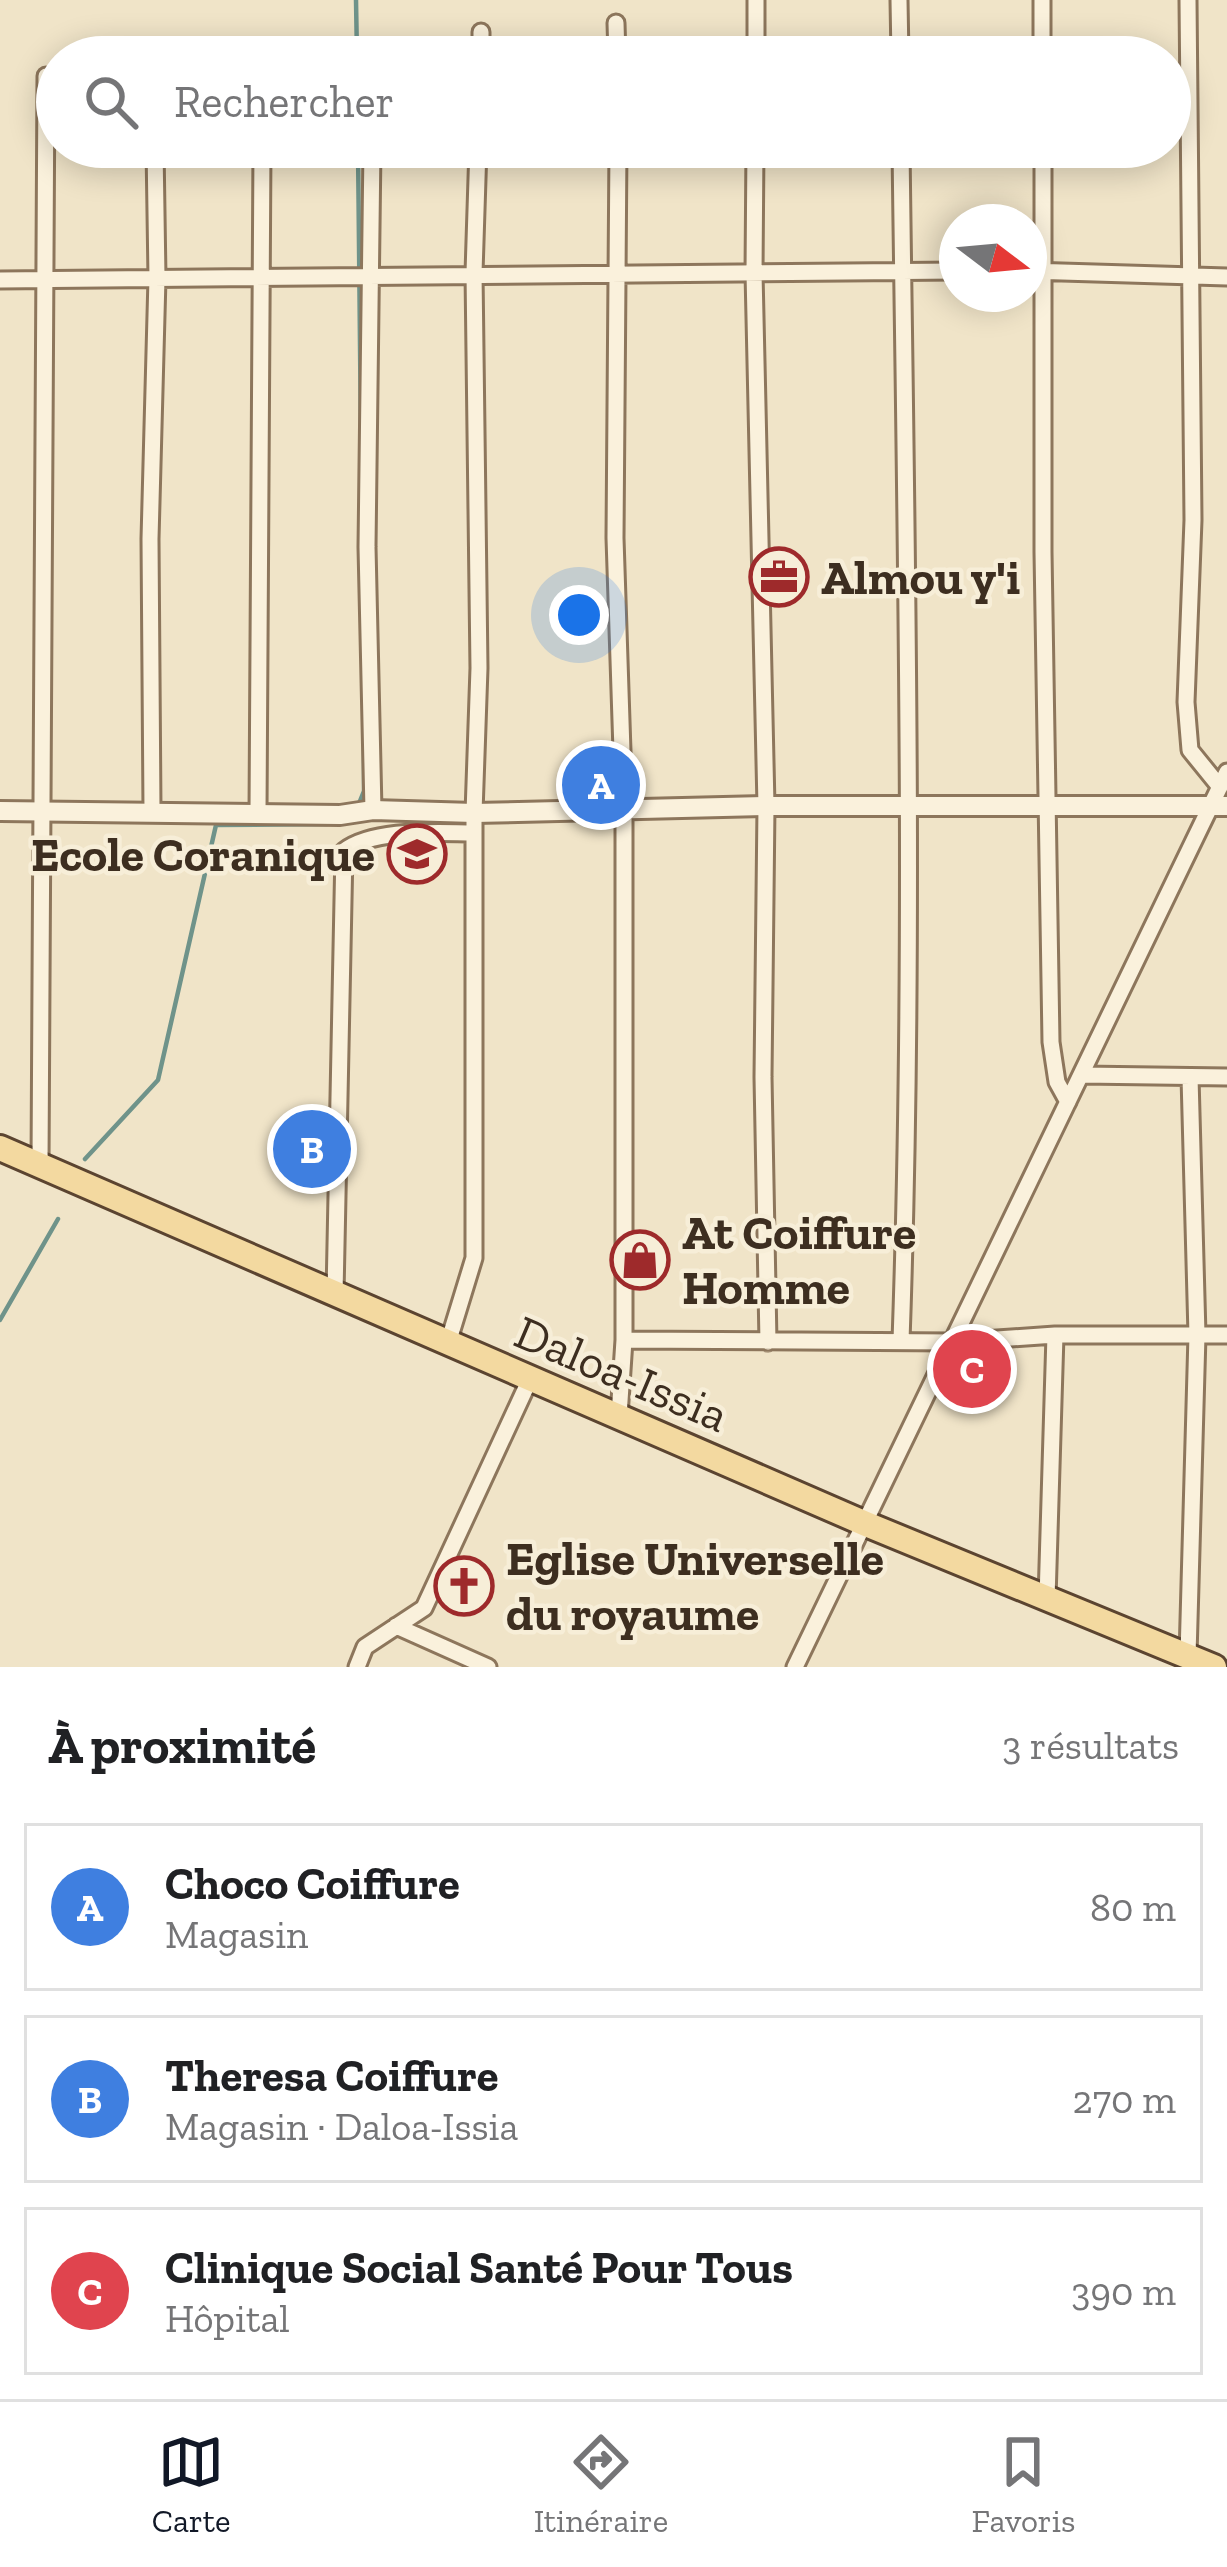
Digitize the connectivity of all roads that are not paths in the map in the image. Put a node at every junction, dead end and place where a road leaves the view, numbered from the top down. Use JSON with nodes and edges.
{"nodes":[{"id":1,"x":756,"y":0,"type":"edge"},
{"id":2,"x":899,"y":0,"type":"edge"},
{"id":3,"x":1042,"y":0,"type":"edge"},
{"id":4,"x":1188,"y":0,"type":"edge"},
{"id":5,"x":616,"y":23,"type":"dead end"},
{"id":6,"x":481,"y":32,"type":"dead end"},
{"id":7,"x":481,"y":36,"type":"edge"},
{"id":8,"x":616,"y":36,"type":"edge"},
{"id":9,"x":756,"y":36,"type":"edge"},
{"id":10,"x":900,"y":36,"type":"edge"},
{"id":11,"x":1042,"y":36,"type":"edge"},
{"id":12,"x":1189,"y":36,"type":"edge"},
{"id":13,"x":1191,"y":166,"type":"edge"},
{"id":14,"x":46,"y":168,"type":"edge"},
{"id":15,"x":154,"y":168,"type":"edge"},
{"id":16,"x":262,"y":168,"type":"edge"},
{"id":17,"x":371,"y":168,"type":"edge"},
{"id":18,"x":477,"y":168,"type":"edge"},
{"id":19,"x":618,"y":168,"type":"edge"},
{"id":20,"x":755,"y":168,"type":"edge"},
{"id":21,"x":901,"y":168,"type":"edge"},
{"id":22,"x":1042,"y":168,"type":"edge"},
{"id":23,"x":1040,"y":204,"type":"edge"},
{"id":24,"x":902,"y":271,"type":"junction"},
{"id":25,"x":939,"y":271,"type":"edge"},
{"id":26,"x":1047,"y":271,"type":"edge"},
{"id":27,"x":474,"y":272,"type":"junction"},
{"id":28,"x":754,"y":273,"type":"junction"},
{"id":29,"x":620,"y":275,"type":"junction"},
{"id":30,"x":1193,"y":277,"type":"junction"},
{"id":31,"x":1227,"y":277,"type":"edge"},
{"id":32,"x":157,"y":278,"type":"junction"},
{"id":33,"x":260,"y":278,"type":"junction"},
{"id":34,"x":368,"y":278,"type":"junction"},
{"id":35,"x":0,"y":280,"type":"edge"},
{"id":36,"x":47,"y":280,"type":"junction"},
{"id":37,"x":1037,"y":312,"type":"edge"},
{"id":38,"x":1223,"y":779,"type":"edge"},
{"id":39,"x":1047,"y":805,"type":"junction"},
{"id":40,"x":766,"y":806,"type":"junction"},
{"id":41,"x":911,"y":806,"type":"junction"},
{"id":42,"x":1219,"y":806,"type":"edge"},
{"id":43,"x":152,"y":810,"type":"junction"},
{"id":44,"x":0,"y":811,"type":"edge"},
{"id":45,"x":369,"y":811,"type":"junction"},
{"id":46,"x":43,"y":812,"type":"junction"},
{"id":47,"x":258,"y":812,"type":"junction"},
{"id":48,"x":624,"y":812,"type":"junction"},
{"id":49,"x":474,"y":823,"type":"junction"},
{"id":50,"x":1082,"y":1075,"type":"junction"},
{"id":51,"x":1190,"y":1077,"type":"junction"},
{"id":52,"x":1227,"y":1077,"type":"edge"},
{"id":53,"x":1069,"y":1102,"type":"junction"},
{"id":54,"x":0,"y":1148,"type":"edge"},
{"id":55,"x":40,"y":1165,"type":"junction"},
{"id":56,"x":334,"y":1294,"type":"junction"},
{"id":57,"x":1055,"y":1334,"type":"junction"},
{"id":58,"x":1197,"y":1335,"type":"junction"},
{"id":59,"x":1227,"y":1335,"type":"edge"},
{"id":60,"x":624,"y":1340,"type":"junction"},
{"id":61,"x":901,"y":1341,"type":"junction"},
{"id":62,"x":768,"y":1342,"type":"junction"},
{"id":63,"x":955,"y":1342,"type":"junction"},
{"id":64,"x":448,"y":1343,"type":"junction"},
{"id":65,"x":530,"y":1378,"type":"junction"},
{"id":66,"x":619,"y":1416,"type":"junction"},
{"id":67,"x":866,"y":1524,"type":"junction"},
{"id":68,"x":1048,"y":1599,"type":"junction"},
{"id":69,"x":396,"y":1626,"type":"junction"},
{"id":70,"x":1188,"y":1656,"type":"junction"},
{"id":71,"x":357,"y":1667,"type":"edge"},
{"id":72,"x":488,"y":1667,"type":"edge"},
{"id":73,"x":795,"y":1667,"type":"edge"},
{"id":74,"x":1214,"y":1667,"type":"edge"}],
"edges":[{"from":1,"to":9,"type":"street"},
{"from":2,"to":10,"type":"street"},
{"from":3,"to":11,"type":"street"},
{"from":4,"to":12,"type":"street"},
{"from":5,"to":8,"type":"street"},
{"from":6,"to":7,"type":"street"},
{"from":13,"to":30,"type":"street"},
{"from":14,"to":36,"type":"street"},
{"from":15,"to":32,"type":"street"},
{"from":16,"to":33,"type":"street"},
{"from":17,"to":34,"type":"street"},
{"from":18,"to":27,"type":"street"},
{"from":19,"to":29,"type":"street"},
{"from":20,"to":28,"type":"street"},
{"from":21,"to":24,"type":"street"},
{"from":22,"to":23,"type":"street"},
{"from":24,"to":25,"type":"street"},
{"from":24,"to":28,"type":"street"},
{"from":24,"to":41,"type":"street"},
{"from":26,"to":30,"type":"street"},
{"from":27,"to":29,"type":"street"},
{"from":27,"to":34,"type":"street"},
{"from":27,"to":49,"type":"street"},
{"from":28,"to":29,"type":"street"},
{"from":28,"to":40,"type":"street"},
{"from":29,"to":48,"type":"street"},
{"from":30,"to":31,"type":"street"},
{"from":30,"to":38,"type":"street"},
{"from":32,"to":33,"type":"street"},
{"from":32,"to":36,"type":"street"},
{"from":32,"to":43,"type":"street"},
{"from":33,"to":34,"type":"street"},
{"from":33,"to":47,"type":"street"},
{"from":34,"to":45,"type":"street"},
{"from":35,"to":36,"type":"street"},
{"from":36,"to":46,"type":"street"},
{"from":37,"to":39,"type":"street"},
{"from":38,"to":42,"type":"street"},
{"from":39,"to":41,"type":"street"},
{"from":39,"to":42,"type":"street"},
{"from":39,"to":53,"type":"street"},
{"from":40,"to":41,"type":"street"},
{"from":40,"to":48,"type":"street"},
{"from":40,"to":62,"type":"street"},
{"from":41,"to":61,"type":"street"},
{"from":42,"to":50,"type":"street"},
{"from":43,"to":46,"type":"street"},
{"from":43,"to":47,"type":"street"},
{"from":44,"to":46,"type":"street"},
{"from":45,"to":47,"type":"street"},
{"from":45,"to":49,"type":"street"},
{"from":46,"to":55,"type":"street"},
{"from":48,"to":49,"type":"street"},
{"from":48,"to":60,"type":"street"},
{"from":49,"to":56,"type":"street"},
{"from":49,"to":64,"type":"street"},
{"from":50,"to":51,"type":"street"},
{"from":50,"to":53,"type":"street"},
{"from":51,"to":52,"type":"street"},
{"from":51,"to":58,"type":"street"},
{"from":53,"to":63,"type":"street"},
{"from":54,"to":55,"type":"main road","name":"Daloa-Issia"},
{"from":55,"to":56,"type":"main road","name":"Daloa-Issia"},
{"from":56,"to":64,"type":"main road","name":"Daloa-Issia"},
{"from":57,"to":58,"type":"street"},
{"from":57,"to":63,"type":"street"},
{"from":57,"to":68,"type":"street"},
{"from":58,"to":59,"type":"street"},
{"from":58,"to":70,"type":"street"},
{"from":60,"to":62,"type":"street"},
{"from":60,"to":66,"type":"street"},
{"from":61,"to":62,"type":"street"},
{"from":61,"to":63,"type":"street"},
{"from":63,"to":67,"type":"street"},
{"from":64,"to":65,"type":"main road","name":"Daloa-Issia"},
{"from":65,"to":66,"type":"main road","name":"Daloa-Issia"},
{"from":65,"to":69,"type":"street"},
{"from":66,"to":67,"type":"main road","name":"Daloa-Issia"},
{"from":67,"to":68,"type":"main road","name":"Daloa-Issia"},
{"from":67,"to":73,"type":"street"},
{"from":68,"to":70,"type":"main road","name":"Daloa-Issia"},
{"from":69,"to":71,"type":"street"},
{"from":69,"to":72,"type":"street"},
{"from":70,"to":74,"type":"main road","name":"Daloa-Issia"}]}
